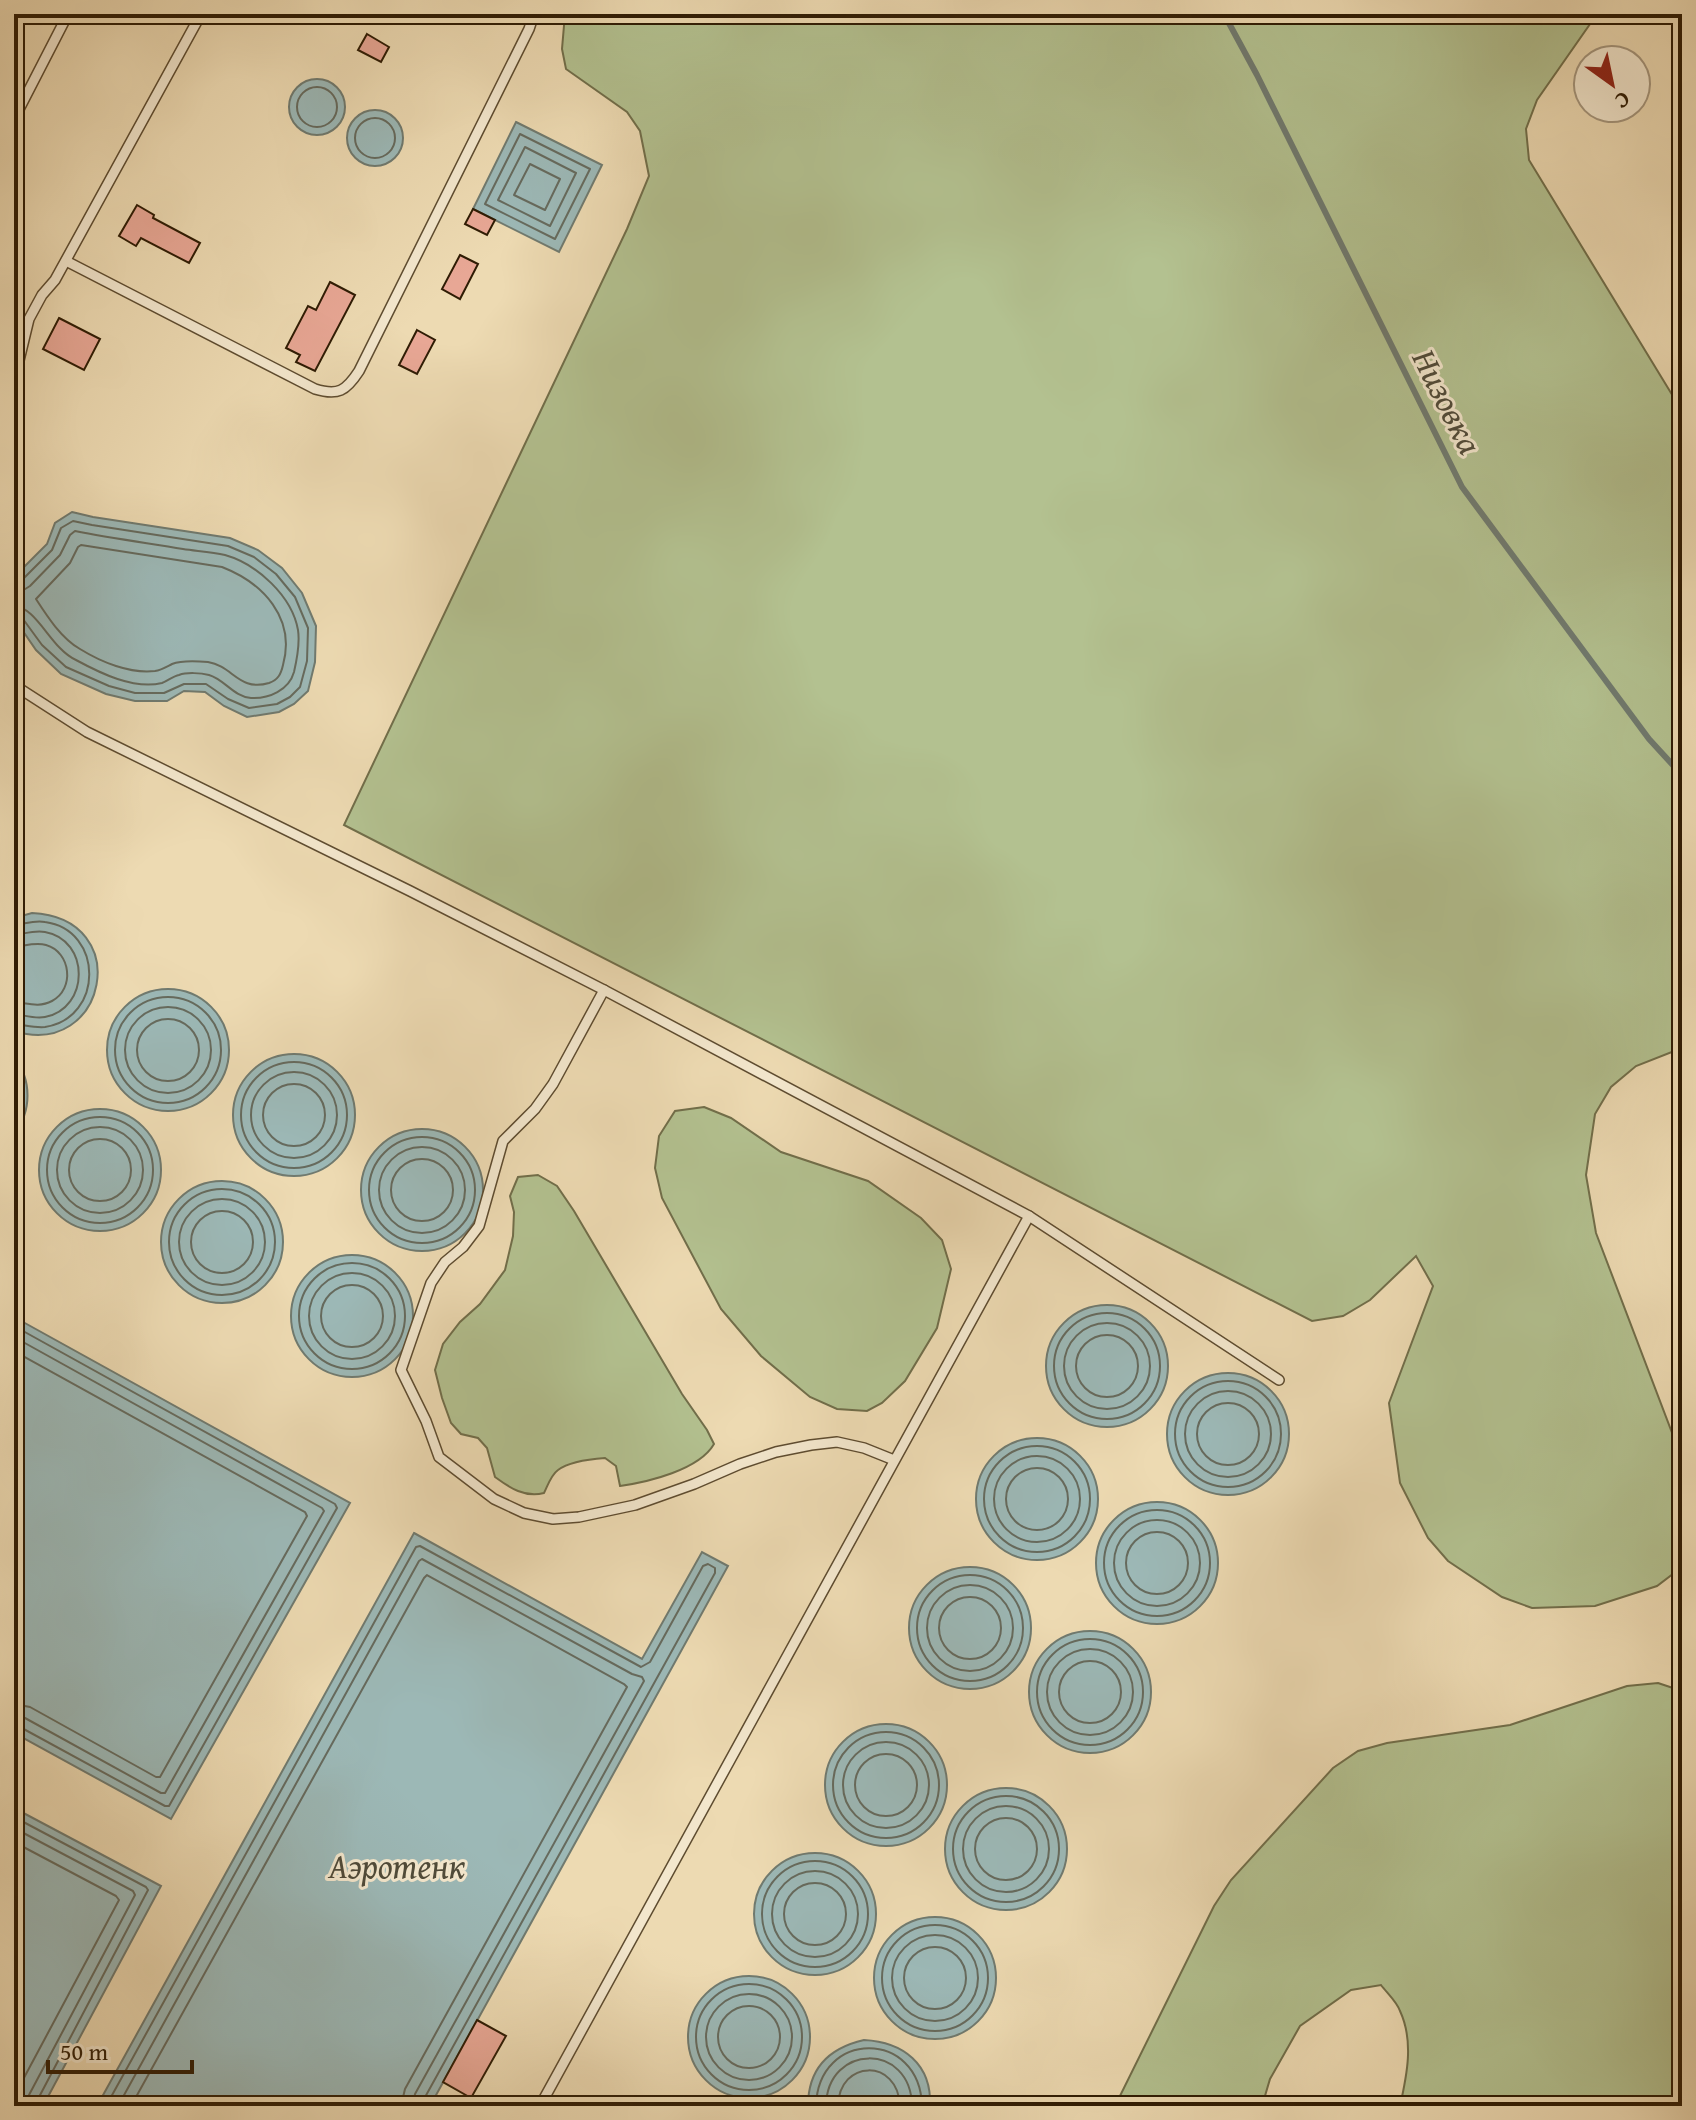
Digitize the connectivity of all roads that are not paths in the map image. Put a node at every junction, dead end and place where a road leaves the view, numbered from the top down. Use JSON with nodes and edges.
{"nodes":[{"id":1,"x":68,"y":14,"type":"edge"},
{"id":2,"x":201,"y":14,"type":"edge"},
{"id":3,"x":534,"y":14,"type":"edge"},
{"id":4,"x":14,"y":119,"type":"edge"},
{"id":5,"x":66,"y":261,"type":"junction"},
{"id":6,"x":14,"y":381,"type":"edge"},
{"id":7,"x":14,"y":685,"type":"edge"},
{"id":8,"x":604,"y":990,"type":"junction"},
{"id":9,"x":1029,"y":1216,"type":"junction"},
{"id":10,"x":1279,"y":1380,"type":"dead end"},
{"id":11,"x":894,"y":1460,"type":"junction"},
{"id":12,"x":540,"y":2106,"type":"edge"}],
"edges":[{"from":1,"to":4,"type":"lane"},
{"from":2,"to":5,"type":"lane"},
{"from":3,"to":5,"type":"lane"},
{"from":5,"to":6,"type":"lane"},
{"from":7,"to":8,"type":"lane"},
{"from":8,"to":9,"type":"lane"},
{"from":8,"to":11,"type":"lane"},
{"from":9,"to":10,"type":"lane"},
{"from":9,"to":11,"type":"lane"},
{"from":11,"to":12,"type":"lane"}]}
